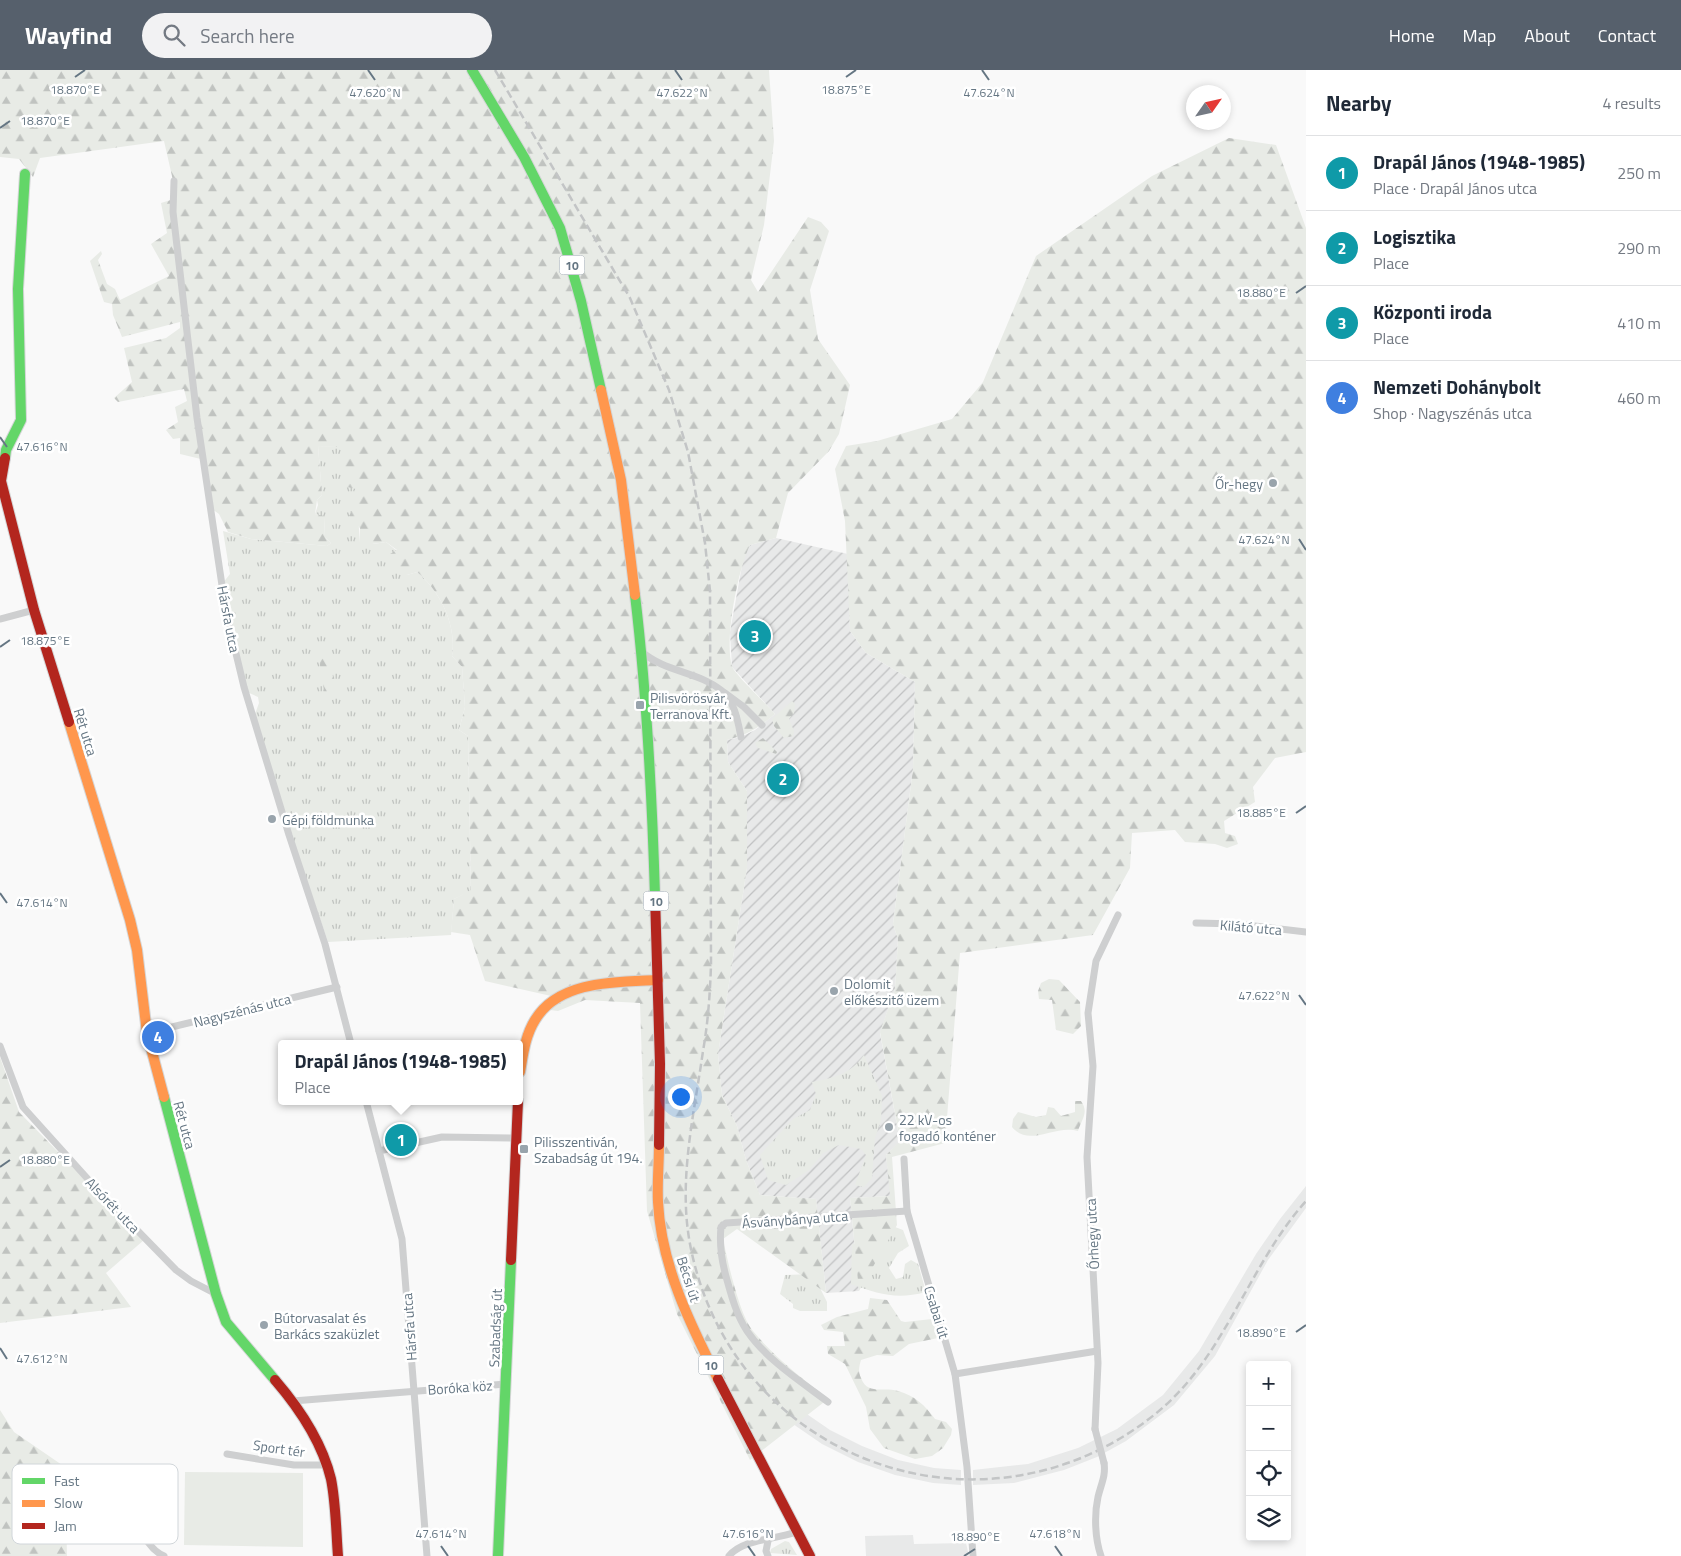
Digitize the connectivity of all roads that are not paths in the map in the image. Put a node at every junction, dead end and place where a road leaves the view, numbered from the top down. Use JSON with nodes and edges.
{"nodes":[{"id":1,"x":472,"y":70,"type":"edge"},
{"id":2,"x":25,"y":174,"type":"dead end"},
{"id":3,"x":174,"y":181,"type":"dead end"},
{"id":4,"x":34,"y":610,"type":"junction"},
{"id":5,"x":0,"y":620,"type":"edge"},
{"id":6,"x":642,"y":651,"type":"junction"},
{"id":7,"x":662,"y":665,"type":"junction"},
{"id":8,"x":644,"y":676,"type":"junction"},
{"id":9,"x":723,"y":691,"type":"junction"},
{"id":10,"x":762,"y":725,"type":"dead end"},
{"id":11,"x":741,"y":737,"type":"dead end"},
{"id":12,"x":1118,"y":915,"type":"dead end"},
{"id":13,"x":1196,"y":923,"type":"dead end"},
{"id":14,"x":1306,"y":932,"type":"edge"},
{"id":15,"x":658,"y":980,"type":"junction"},
{"id":16,"x":337,"y":987,"type":"junction"},
{"id":17,"x":147,"y":1033,"type":"junction"},
{"id":18,"x":350,"y":1040,"type":"edge"},
{"id":19,"x":0,"y":1046,"type":"edge"},
{"id":20,"x":523,"y":1047,"type":"edge"},
{"id":21,"x":367,"y":1105,"type":"edge"},
{"id":22,"x":518,"y":1105,"type":"edge"},
{"id":23,"x":516,"y":1138,"type":"junction"},
{"id":24,"x":379,"y":1151,"type":"junction"},
{"id":25,"x":904,"y":1159,"type":"dead end"},
{"id":26,"x":907,"y":1211,"type":"junction"},
{"id":27,"x":216,"y":1294,"type":"junction"},
{"id":28,"x":1097,"y":1351,"type":"junction"},
{"id":29,"x":955,"y":1374,"type":"junction"},
{"id":30,"x":506,"y":1384,"type":"junction"},
{"id":31,"x":414,"y":1391,"type":"junction"},
{"id":32,"x":293,"y":1401,"type":"junction"},
{"id":33,"x":828,"y":1402,"type":"dead end"},
{"id":34,"x":319,"y":1444,"type":"joint"},
{"id":35,"x":227,"y":1454,"type":"dead end"},
{"id":36,"x":327,"y":1465,"type":"junction"},
{"id":37,"x":796,"y":1532,"type":"junction"},
{"id":38,"x":768,"y":1541,"type":"junction"},
{"id":39,"x":148,"y":1544,"type":"edge"},
{"id":40,"x":164,"y":1556,"type":"edge"},
{"id":41,"x":338,"y":1556,"type":"edge"},
{"id":42,"x":427,"y":1556,"type":"edge"},
{"id":43,"x":498,"y":1556,"type":"edge"},
{"id":44,"x":729,"y":1556,"type":"edge"},
{"id":45,"x":768,"y":1556,"type":"edge"},
{"id":46,"x":810,"y":1556,"type":"edge"},
{"id":47,"x":974,"y":1556,"type":"edge"},
{"id":48,"x":1101,"y":1556,"type":"edge"}],
"edges":[{"from":1,"to":6,"type":"main road","number":"10"},
{"from":2,"to":4,"type":"main road","name":"Rét utca"},
{"from":3,"to":16,"type":"street","name":"Hársfa utca"},
{"from":4,"to":5,"type":"street"},
{"from":4,"to":17,"type":"main road","name":"Rét utca"},
{"from":6,"to":7,"type":"street"},
{"from":6,"to":8,"type":"main road","number":"10"},
{"from":7,"to":8,"type":"street"},
{"from":7,"to":9,"type":"street"},
{"from":8,"to":15,"type":"main road","number":"10"},
{"from":9,"to":10,"type":"street"},
{"from":9,"to":11,"type":"street"},
{"from":12,"to":28,"type":"street","name":"Őrhegy utca"},
{"from":13,"to":14,"type":"street","name":"Kilátó utca"},
{"from":15,"to":20,"type":"main road"},
{"from":15,"to":37,"type":"main road","name":"Bécsi út","number":"10"},
{"from":16,"to":17,"type":"street","name":"Nagyszénás utca"},
{"from":16,"to":18,"type":"street","name":"Hársfa utca"},
{"from":17,"to":27,"type":"main road","name":"Rét utca"},
{"from":19,"to":27,"type":"street","name":"Alsórét utca"},
{"from":21,"to":24,"type":"street","name":"Hársfa utca"},
{"from":22,"to":23,"type":"main road","name":"Szabadság út"},
{"from":23,"to":24,"type":"street"},
{"from":23,"to":30,"type":"main road","name":"Szabadság út"},
{"from":24,"to":31,"type":"street","name":"Hársfa utca"},
{"from":25,"to":26,"type":"street","name":"Csabai út"},
{"from":26,"to":29,"type":"street","name":"Csabai út"},
{"from":26,"to":33,"type":"street","name":"Ásványbánya utca"},
{"from":27,"to":32,"type":"main road","name":"Rét utca"},
{"from":28,"to":29,"type":"street"},
{"from":28,"to":48,"type":"street","name":"Őrhegy utca","bridge":true},
{"from":29,"to":47,"type":"street","name":"Csabai út"},
{"from":30,"to":31,"type":"street","name":"Boróka köz"},
{"from":30,"to":43,"type":"main road","name":"Szabadság út"},
{"from":31,"to":32,"type":"street","name":"Boróka köz"},
{"from":31,"to":42,"type":"street","name":"Hársfa utca"},
{"from":32,"to":34,"type":"main road","name":"Rét utca"},
{"from":34,"to":36,"type":"main road","name":"Sport tér"},
{"from":35,"to":36,"type":"street","name":"Sport tér"},
{"from":36,"to":41,"type":"main road","name":"Sport tér"},
{"from":37,"to":38,"type":"street"},
{"from":37,"to":46,"type":"main road","name":"Bécsi út","number":"10"},
{"from":38,"to":44,"type":"street"},
{"from":38,"to":45,"type":"street"},
{"from":39,"to":40,"type":"street"}]}
